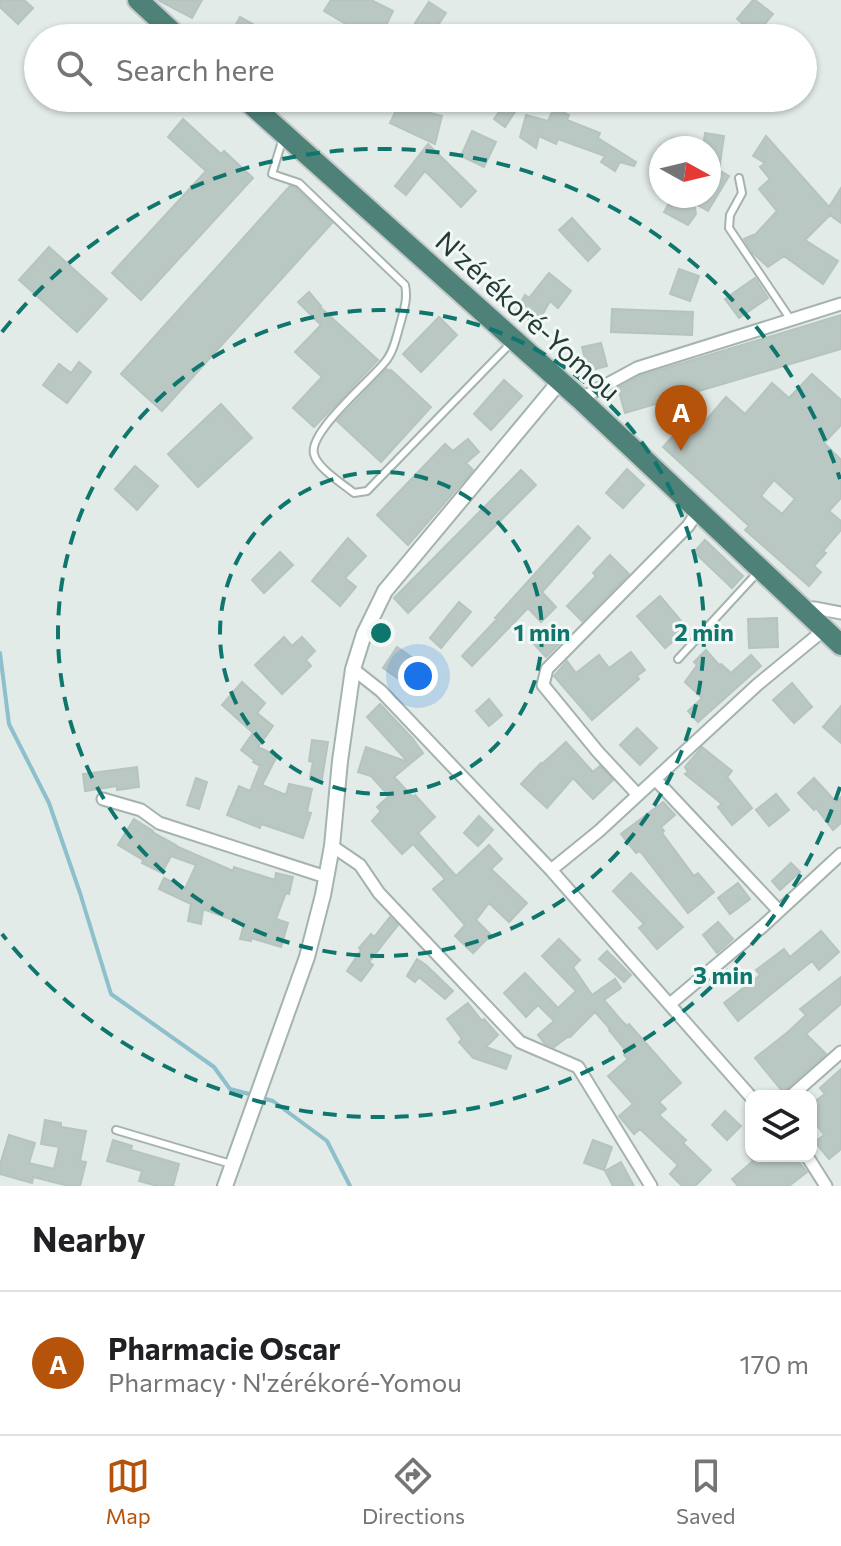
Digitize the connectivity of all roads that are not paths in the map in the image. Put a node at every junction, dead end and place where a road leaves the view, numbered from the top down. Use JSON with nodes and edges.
{"nodes":[{"id":1,"x":138,"y":0,"type":"edge"},
{"id":2,"x":164,"y":24,"type":"edge"},
{"id":3,"x":259,"y":112,"type":"edge"},
{"id":4,"x":284,"y":135,"type":"junction"},
{"id":5,"x":739,"y":178,"type":"dead end"},
{"id":6,"x":841,"y":304,"type":"edge"},
{"id":7,"x":792,"y":320,"type":"junction"},
{"id":8,"x":514,"y":340,"type":"junction"},
{"id":9,"x":560,"y":381,"type":"junction"},
{"id":10,"x":580,"y":399,"type":"junction"},
{"id":11,"x":699,"y":510,"type":"junction"},
{"id":12,"x":761,"y":568,"type":"junction"},
{"id":13,"x":803,"y":608,"type":"junction"},
{"id":14,"x":841,"y":613,"type":"edge"},
{"id":15,"x":825,"y":629,"type":"junction"},
{"id":16,"x":841,"y":645,"type":"edge"},
{"id":17,"x":678,"y":659,"type":"dead end"},
{"id":18,"x":353,"y":669,"type":"junction"},
{"id":19,"x":655,"y":779,"type":"junction"},
{"id":20,"x":638,"y":795,"type":"junction"},
{"id":21,"x":103,"y":799,"type":"dead end"},
{"id":22,"x":332,"y":846,"type":"junction"},
{"id":23,"x":841,"y":854,"type":"edge"},
{"id":24,"x":551,"y":870,"type":"junction"},
{"id":25,"x":326,"y":877,"type":"junction"},
{"id":26,"x":779,"y":911,"type":"junction"},
{"id":27,"x":670,"y":1004,"type":"junction"},
{"id":28,"x":841,"y":1052,"type":"edge"},
{"id":29,"x":745,"y":1090,"type":"edge"},
{"id":30,"x":798,"y":1090,"type":"edge"},
{"id":31,"x":116,"y":1130,"type":"dead end"},
{"id":32,"x":811,"y":1162,"type":"edge"},
{"id":33,"x":232,"y":1164,"type":"junction"},
{"id":34,"x":225,"y":1186,"type":"edge"},
{"id":35,"x":651,"y":1186,"type":"edge"},
{"id":36,"x":826,"y":1186,"type":"edge"}],
"edges":[{"from":1,"to":2,"type":"highway"},
{"from":3,"to":4,"type":"highway","name":"N'zérékoré-Yomou"},
{"from":4,"to":8,"type":"highway","name":"N'zérékoré-Yomou"},
{"from":4,"to":8,"type":"lane"},
{"from":5,"to":7,"type":"lane"},
{"from":6,"to":7,"type":"street"},
{"from":7,"to":10,"type":"street"},
{"from":8,"to":9,"type":"highway","name":"N'zérékoré-Yomou"},
{"from":9,"to":10,"type":"highway","name":"N'zérékoré-Yomou"},
{"from":9,"to":18,"type":"street"},
{"from":10,"to":11,"type":"highway","name":"N'zérékoré-Yomou"},
{"from":11,"to":12,"type":"highway","name":"N'zérékoré-Yomou"},
{"from":11,"to":20,"type":"street"},
{"from":12,"to":13,"type":"highway","name":"N'zérékoré-Yomou"},
{"from":12,"to":17,"type":"lane"},
{"from":13,"to":14,"type":"street"},
{"from":13,"to":15,"type":"highway","name":"N'zérékoré-Yomou"},
{"from":15,"to":16,"type":"highway","name":"N'zérékoré-Yomou"},
{"from":15,"to":19,"type":"street"},
{"from":18,"to":22,"type":"street"},
{"from":18,"to":24,"type":"street"},
{"from":19,"to":20,"type":"street"},
{"from":19,"to":26,"type":"street"},
{"from":20,"to":24,"type":"street"},
{"from":21,"to":25,"type":"street"},
{"from":22,"to":25,"type":"street"},
{"from":22,"to":35,"type":"street"},
{"from":23,"to":26,"type":"street"},
{"from":24,"to":27,"type":"street"},
{"from":25,"to":33,"type":"street"},
{"from":26,"to":27,"type":"street"},
{"from":27,"to":29,"type":"street"},
{"from":28,"to":30,"type":"street"},
{"from":31,"to":33,"type":"lane"},
{"from":32,"to":36,"type":"street"},
{"from":33,"to":34,"type":"street"}]}
